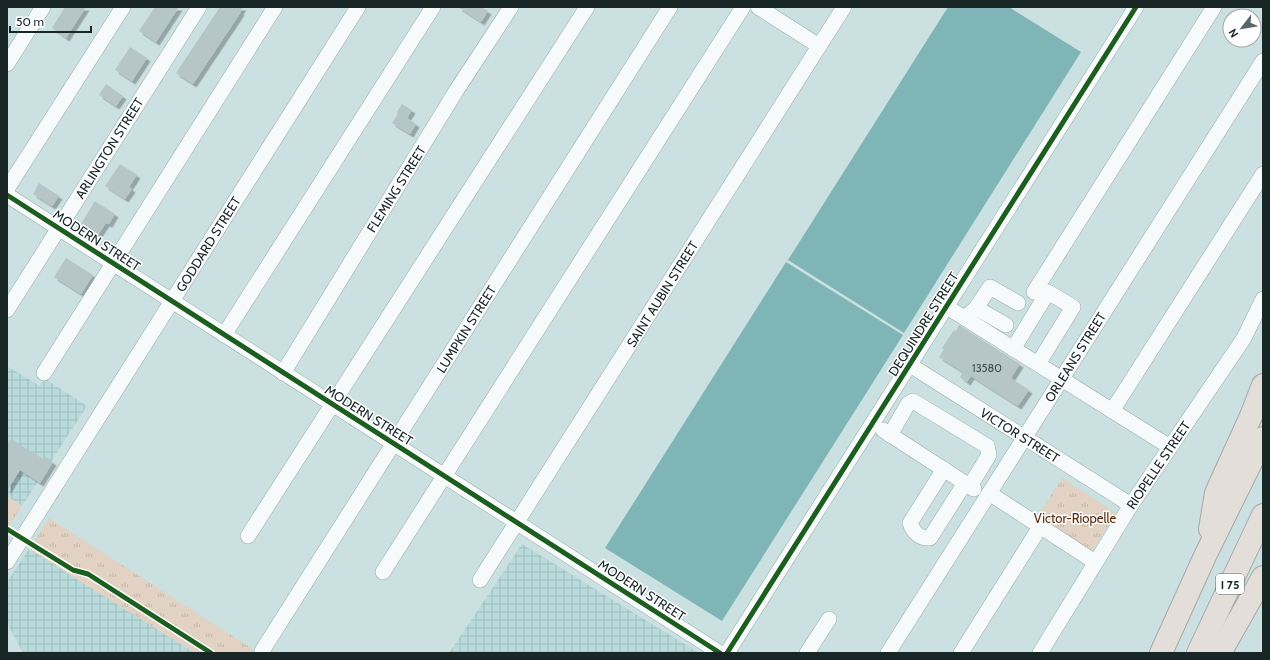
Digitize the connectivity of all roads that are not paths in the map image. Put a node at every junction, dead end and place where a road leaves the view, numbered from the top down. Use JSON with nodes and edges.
{"nodes":[{"id":1,"x":43,"y":7,"type":"edge"},
{"id":2,"x":123,"y":7,"type":"edge"},
{"id":3,"x":199,"y":7,"type":"edge"},
{"id":4,"x":275,"y":7,"type":"edge"},
{"id":5,"x":358,"y":7,"type":"edge"},
{"id":6,"x":433,"y":7,"type":"edge"},
{"id":7,"x":511,"y":7,"type":"edge"},
{"id":8,"x":587,"y":7,"type":"edge"},
{"id":9,"x":670,"y":7,"type":"edge"},
{"id":10,"x":743,"y":7,"type":"edge"},
{"id":11,"x":758,"y":7,"type":"edge"},
{"id":12,"x":844,"y":7,"type":"edge"},
{"id":13,"x":1136,"y":7,"type":"edge"},
{"id":14,"x":1214,"y":7,"type":"edge"},
{"id":15,"x":819,"y":46,"type":"junction"},
{"id":16,"x":1263,"y":61,"type":"edge"},
{"id":17,"x":7,"y":64,"type":"edge"},
{"id":18,"x":1263,"y":174,"type":"edge"},
{"id":19,"x":7,"y":189,"type":"edge"},
{"id":20,"x":7,"y":195,"type":"edge"},
{"id":21,"x":59,"y":228,"type":"junction"},
{"id":22,"x":113,"y":263,"type":"junction"},
{"id":23,"x":1034,"y":292,"type":"dead end"},
{"id":24,"x":1263,"y":299,"type":"edge"},
{"id":25,"x":172,"y":302,"type":"junction"},
{"id":26,"x":1018,"y":303,"type":"dead end"},
{"id":27,"x":947,"y":307,"type":"junction"},
{"id":28,"x":976,"y":308,"type":"junction"},
{"id":29,"x":7,"y":310,"type":"edge"},
{"id":30,"x":964,"y":318,"type":"junction"},
{"id":31,"x":1006,"y":325,"type":"dead end"},
{"id":32,"x":224,"y":335,"type":"junction"},
{"id":33,"x":1014,"y":349,"type":"junction"},
{"id":34,"x":1038,"y":364,"type":"junction"},
{"id":35,"x":910,"y":365,"type":"junction"},
{"id":36,"x":44,"y":373,"type":"dead end"},
{"id":37,"x":283,"y":373,"type":"junction"},
{"id":38,"x":1061,"y":379,"type":"junction"},
{"id":39,"x":1263,"y":385,"type":"edge"},
{"id":40,"x":332,"y":404,"type":"junction"},
{"id":41,"x":1112,"y":411,"type":"junction"},
{"id":42,"x":872,"y":424,"type":"junction"},
{"id":43,"x":890,"y":435,"type":"junction"},
{"id":44,"x":1024,"y":437,"type":"junction"},
{"id":45,"x":1263,"y":438,"type":"edge"},
{"id":46,"x":394,"y":443,"type":"junction"},
{"id":47,"x":1170,"y":447,"type":"junction"},
{"id":48,"x":944,"y":470,"type":"junction"},
{"id":49,"x":444,"y":476,"type":"junction"},
{"id":50,"x":968,"y":485,"type":"junction"},
{"id":51,"x":988,"y":495,"type":"junction"},
{"id":52,"x":1131,"y":505,"type":"junction"},
{"id":53,"x":1263,"y":515,"type":"edge"},
{"id":54,"x":518,"y":522,"type":"junction"},
{"id":55,"x":1040,"y":527,"type":"junction"},
{"id":56,"x":248,"y":536,"type":"dead end"},
{"id":57,"x":1205,"y":556,"type":"junction"},
{"id":58,"x":7,"y":562,"type":"edge"},
{"id":59,"x":1095,"y":562,"type":"junction"},
{"id":60,"x":383,"y":572,"type":"dead end"},
{"id":61,"x":1263,"y":577,"type":"edge"},
{"id":62,"x":480,"y":580,"type":"dead end"},
{"id":63,"x":829,"y":619,"type":"dead end"},
{"id":64,"x":262,"y":651,"type":"dead end"},
{"id":65,"x":720,"y":653,"type":"edge"},
{"id":66,"x":727,"y":653,"type":"edge"},
{"id":67,"x":807,"y":653,"type":"edge"},
{"id":68,"x":888,"y":653,"type":"edge"},
{"id":69,"x":961,"y":653,"type":"edge"},
{"id":70,"x":1040,"y":653,"type":"edge"},
{"id":71,"x":1161,"y":653,"type":"edge"},
{"id":72,"x":1198,"y":653,"type":"edge"},
{"id":73,"x":1220,"y":653,"type":"edge"}],
"edges":[{"from":1,"to":17,"type":"street"},
{"from":2,"to":19,"type":"street"},
{"from":3,"to":21,"type":"street","name":"ARLINGTON STREET"},
{"from":4,"to":22,"type":"street"},
{"from":5,"to":25,"type":"street","name":"GODDARD STREET"},
{"from":6,"to":32,"type":"street"},
{"from":7,"to":37,"type":"street","name":"FLEMING STREET"},
{"from":8,"to":40,"type":"street"},
{"from":9,"to":46,"type":"street","name":"LUMPKIN STREET"},
{"from":10,"to":49,"type":"street"},
{"from":11,"to":15,"type":"street"},
{"from":12,"to":15,"type":"street","name":"SAINT AUBIN STREET"},
{"from":13,"to":27,"type":"street","name":"DEQUINDRE STREET"},
{"from":14,"to":23,"type":"street"},
{"from":15,"to":54,"type":"street","name":"SAINT AUBIN STREET"},
{"from":16,"to":38,"type":"street","name":"ORLEANS STREET"},
{"from":18,"to":41,"type":"street"},
{"from":20,"to":21,"type":"street","name":"MODERN STREET"},
{"from":21,"to":22,"type":"street","name":"MODERN STREET"},
{"from":21,"to":29,"type":"street","name":"ARLINGTON STREET"},
{"from":22,"to":25,"type":"street","name":"MODERN STREET"},
{"from":22,"to":36,"type":"street"},
{"from":24,"to":47,"type":"street","name":"RIOPELLE STREET"},
{"from":25,"to":32,"type":"street","name":"MODERN STREET"},
{"from":25,"to":58,"type":"street","name":"GODDARD STREET"},
{"from":26,"to":28,"type":"street"},
{"from":27,"to":30,"type":"street"},
{"from":27,"to":35,"type":"street","name":"DEQUINDRE STREET"},
{"from":28,"to":30,"type":"street"},
{"from":28,"to":31,"type":"street"},
{"from":30,"to":33,"type":"street"},
{"from":32,"to":37,"type":"street","name":"MODERN STREET"},
{"from":33,"to":34,"type":"street"},
{"from":33,"to":34,"type":"street"},
{"from":34,"to":38,"type":"street"},
{"from":35,"to":42,"type":"street","name":"DEQUINDRE STREET"},
{"from":35,"to":44,"type":"street","name":"VICTOR STREET"},
{"from":37,"to":40,"type":"street","name":"MODERN STREET"},
{"from":38,"to":41,"type":"street"},
{"from":38,"to":44,"type":"street","name":"ORLEANS STREET"},
{"from":39,"to":57,"type":"highway"},
{"from":40,"to":46,"type":"street","name":"MODERN STREET"},
{"from":40,"to":56,"type":"street"},
{"from":41,"to":47,"type":"street"},
{"from":42,"to":43,"type":"street"},
{"from":42,"to":66,"type":"street","name":"DEQUINDRE STREET"},
{"from":43,"to":48,"type":"street"},
{"from":43,"to":50,"type":"street"},
{"from":44,"to":51,"type":"street","name":"ORLEANS STREET"},
{"from":44,"to":52,"type":"street","name":"VICTOR STREET"},
{"from":45,"to":57,"type":"highway","number":"I 75"},
{"from":46,"to":49,"type":"street","name":"MODERN STREET"},
{"from":46,"to":64,"type":"street","name":"LUMPKIN STREET"},
{"from":47,"to":52,"type":"street","name":"RIOPELLE STREET"},
{"from":48,"to":50,"type":"street"},
{"from":48,"to":50,"type":"street"},
{"from":49,"to":54,"type":"street","name":"MODERN STREET"},
{"from":49,"to":60,"type":"street"},
{"from":50,"to":51,"type":"street"},
{"from":51,"to":55,"type":"street"},
{"from":51,"to":68,"type":"street","name":"ORLEANS STREET"},
{"from":52,"to":59,"type":"street","name":"RIOPELLE STREET"},
{"from":53,"to":72,"type":"highway","number":"I 75"},
{"from":54,"to":62,"type":"street","name":"SAINT AUBIN STREET"},
{"from":54,"to":65,"type":"street","name":"MODERN STREET"},
{"from":55,"to":59,"type":"street"},
{"from":55,"to":69,"type":"street"},
{"from":57,"to":71,"type":"highway","number":"I 75"},
{"from":59,"to":70,"type":"street","name":"RIOPELLE STREET"},
{"from":61,"to":73,"type":"highway"},
{"from":63,"to":67,"type":"street"}]}
